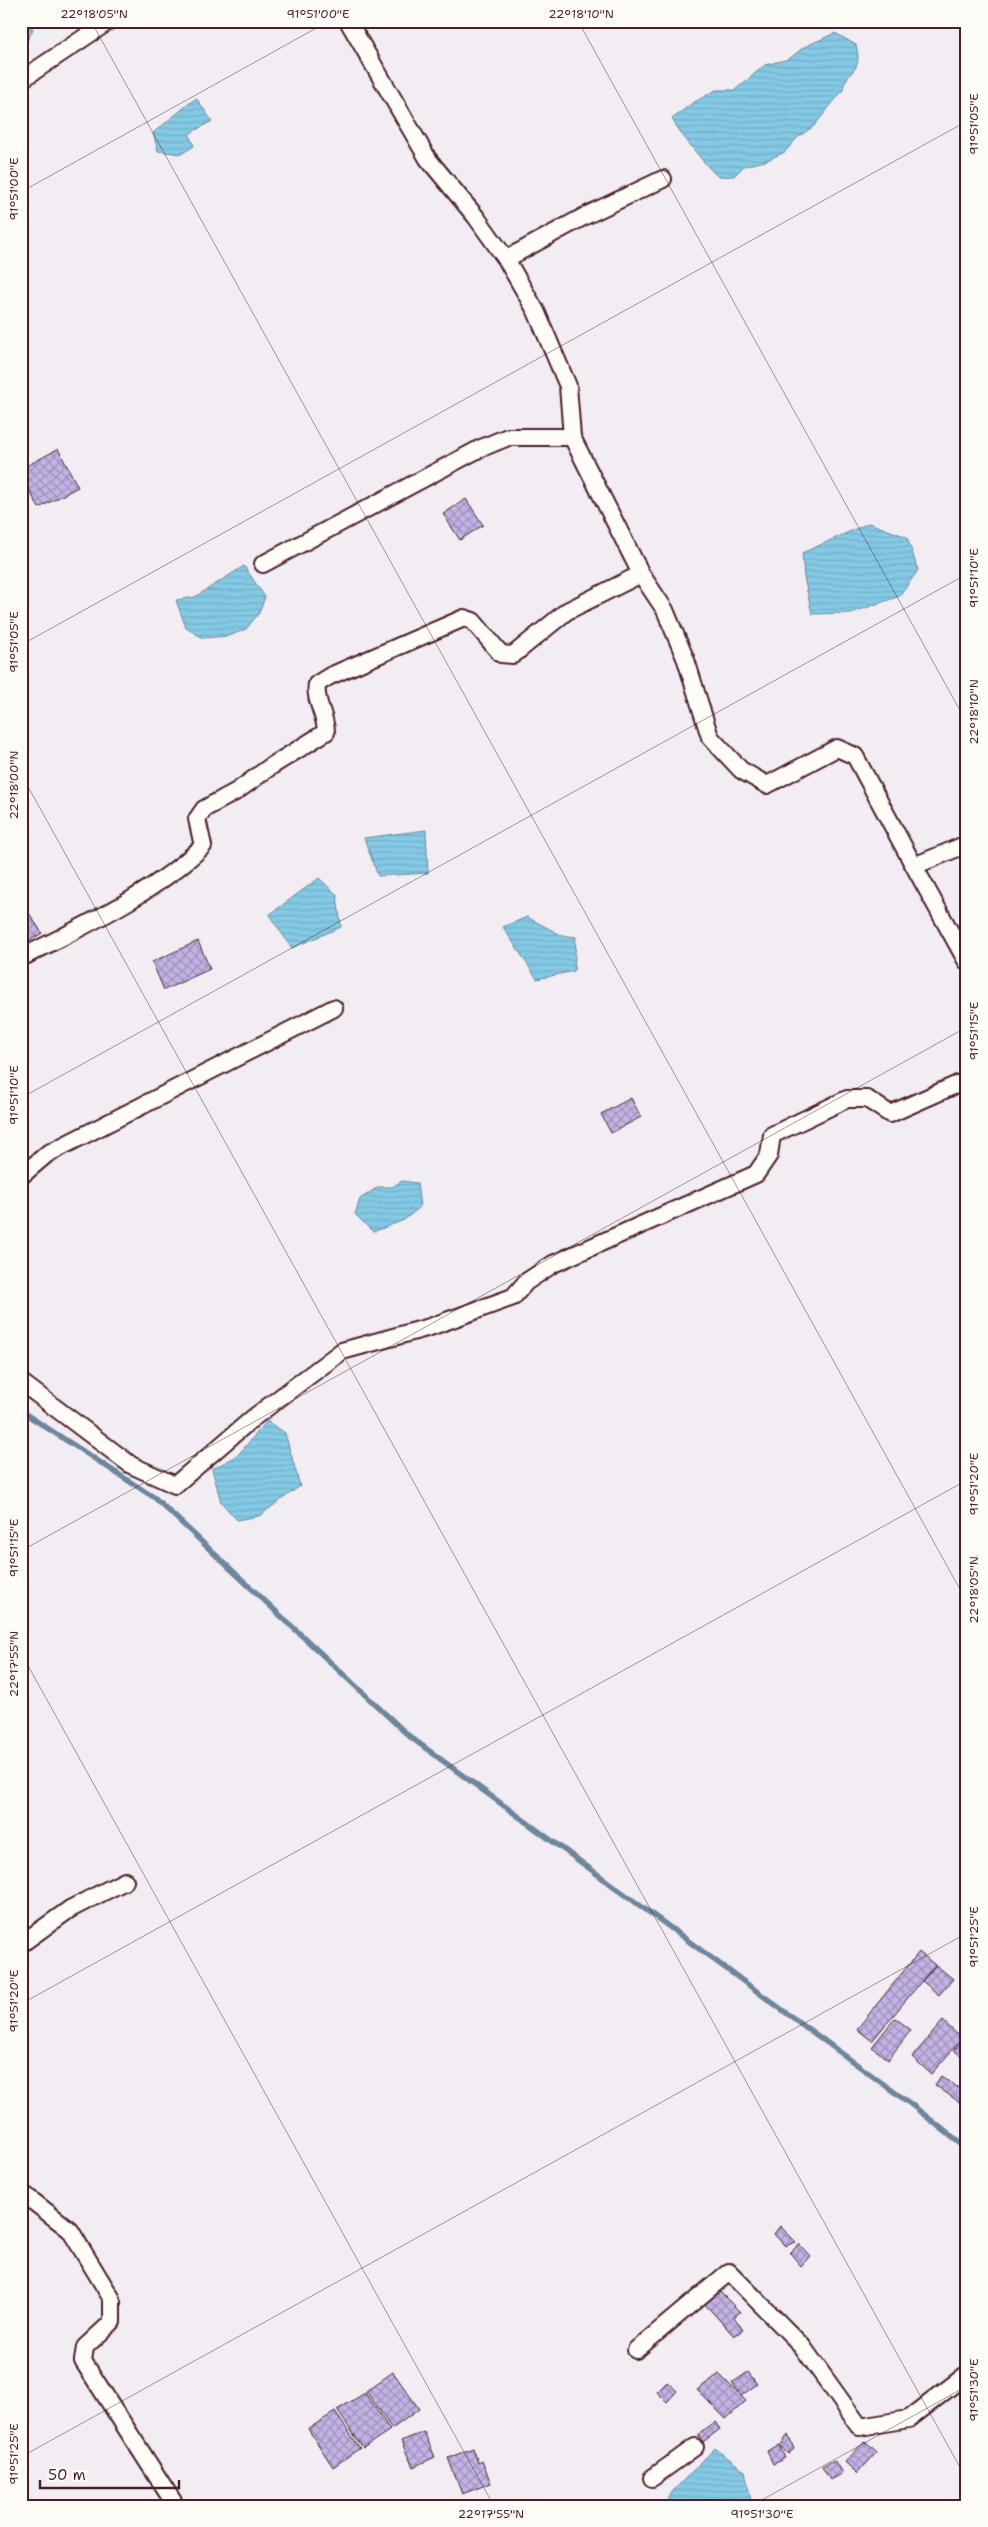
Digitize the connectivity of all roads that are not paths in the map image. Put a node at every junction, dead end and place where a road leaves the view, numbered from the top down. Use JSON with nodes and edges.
{"nodes":[{"id":1,"x":109,"y":21,"type":"edge"},
{"id":2,"x":348,"y":21,"type":"edge"},
{"id":3,"x":21,"y":80,"type":"edge"},
{"id":4,"x":664,"y":179,"type":"dead end"},
{"id":5,"x":506,"y":259,"type":"junction"},
{"id":6,"x":572,"y":437,"type":"junction"},
{"id":7,"x":263,"y":564,"type":"dead end"},
{"id":8,"x":640,"y":574,"type":"junction"},
{"id":9,"x":967,"y":844,"type":"edge"},
{"id":10,"x":914,"y":866,"type":"junction"},
{"id":11,"x":21,"y":958,"type":"edge"},
{"id":12,"x":967,"y":962,"type":"edge"},
{"id":13,"x":334,"y":1008,"type":"dead end"},
{"id":14,"x":967,"y":1080,"type":"edge"},
{"id":15,"x":21,"y":1176,"type":"edge"},
{"id":16,"x":21,"y":1382,"type":"edge"},
{"id":17,"x":125,"y":1881,"type":"dead end"},
{"id":18,"x":21,"y":1944,"type":"edge"},
{"id":19,"x":21,"y":2192,"type":"edge"},
{"id":20,"x":636,"y":2350,"type":"dead end"},
{"id":21,"x":967,"y":2374,"type":"edge"},
{"id":22,"x":695,"y":2447,"type":"dead end"},
{"id":23,"x":652,"y":2478,"type":"dead end"},
{"id":24,"x":176,"y":2506,"type":"edge"}],
"edges":[{"from":1,"to":3,"type":"street"},
{"from":2,"to":5,"type":"street"},
{"from":4,"to":5,"type":"street"},
{"from":5,"to":6,"type":"street"},
{"from":6,"to":7,"type":"street"},
{"from":6,"to":8,"type":"street"},
{"from":8,"to":10,"type":"street"},
{"from":8,"to":11,"type":"street"},
{"from":9,"to":10,"type":"street"},
{"from":10,"to":12,"type":"street"},
{"from":13,"to":15,"type":"street"},
{"from":14,"to":16,"type":"street"},
{"from":17,"to":18,"type":"street"},
{"from":19,"to":24,"type":"street"},
{"from":20,"to":21,"type":"street"},
{"from":22,"to":23,"type":"street"}]}
